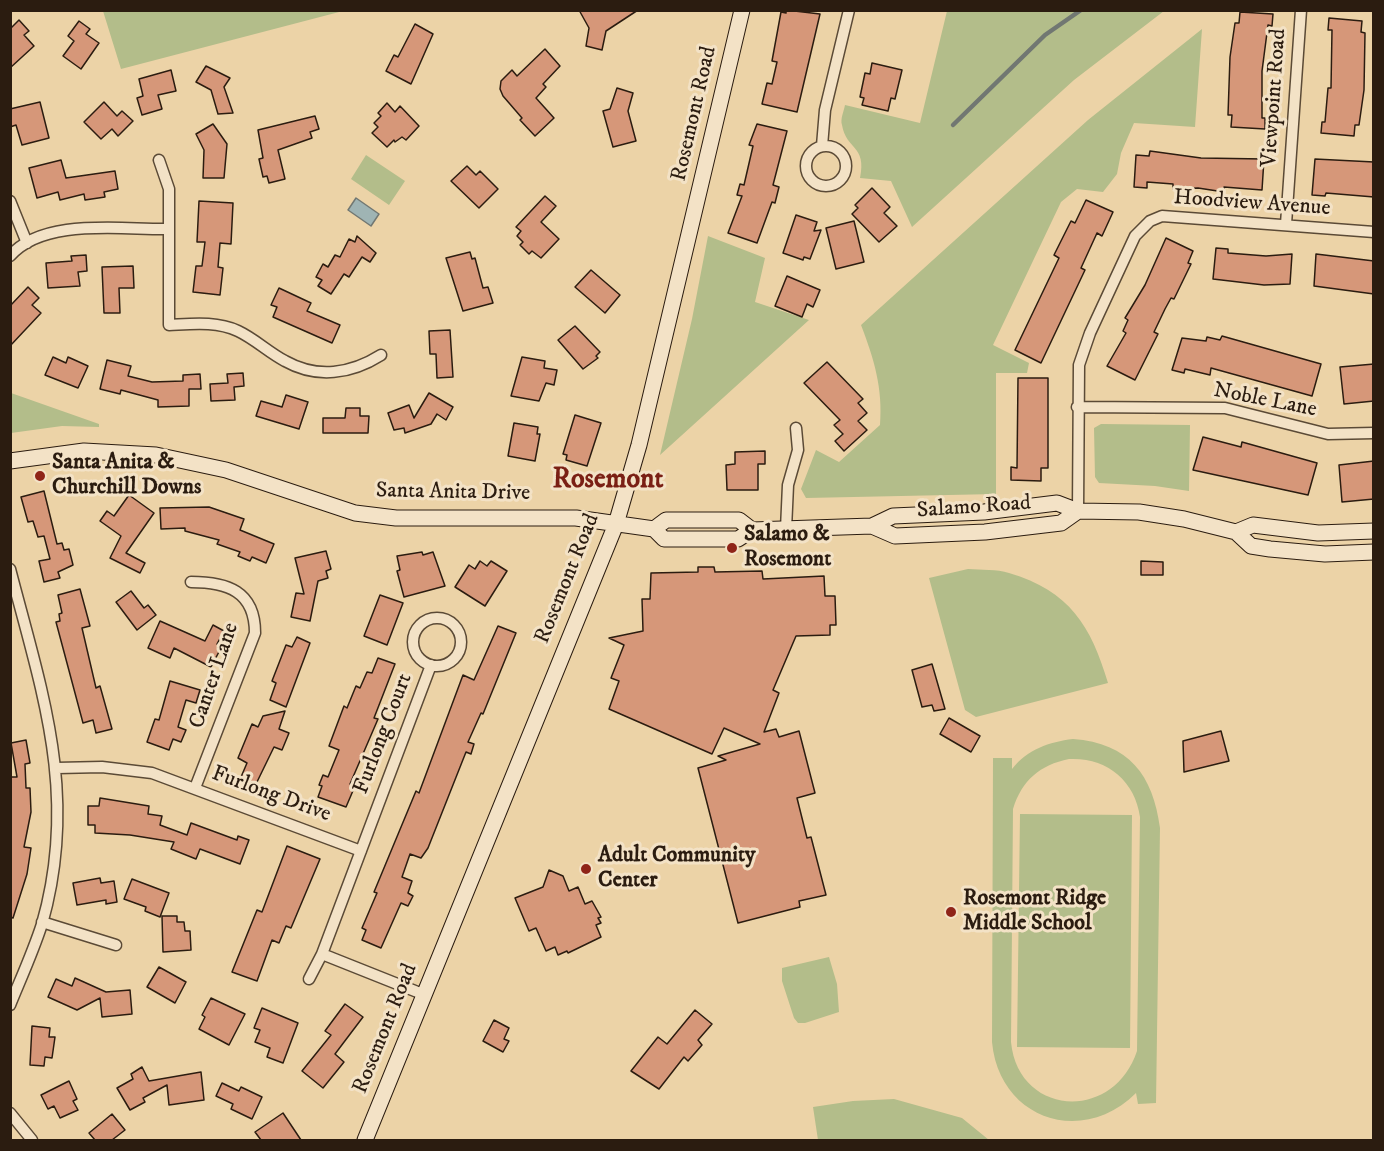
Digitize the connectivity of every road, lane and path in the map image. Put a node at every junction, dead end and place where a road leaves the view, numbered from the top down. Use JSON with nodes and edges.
{"nodes":[{"id":1,"x":742,"y":10,"type":"edge"},
{"id":2,"x":849,"y":10,"type":"edge"},
{"id":3,"x":1302,"y":10,"type":"edge"},
{"id":4,"x":822,"y":146,"type":"dead end"},
{"id":5,"x":159,"y":160,"type":"dead end"},
{"id":6,"x":10,"y":201,"type":"edge"},
{"id":7,"x":1286,"y":225,"type":"junction"},
{"id":8,"x":169,"y":229,"type":"junction"},
{"id":9,"x":1374,"y":232,"type":"edge"},
{"id":10,"x":27,"y":243,"type":"junction"},
{"id":11,"x":10,"y":256,"type":"edge"},
{"id":12,"x":381,"y":356,"type":"dead end"},
{"id":13,"x":1077,"y":407,"type":"junction"},
{"id":14,"x":796,"y":428,"type":"dead end"},
{"id":15,"x":1374,"y":433,"type":"edge"},
{"id":16,"x":10,"y":461,"type":"edge"},
{"id":17,"x":1078,"y":511,"type":"junction"},
{"id":18,"x":616,"y":524,"type":"junction"},
{"id":19,"x":786,"y":529,"type":"junction"},
{"id":20,"x":1374,"y":531,"type":"edge"},
{"id":21,"x":1236,"y":532,"type":"junction"},
{"id":22,"x":1374,"y":552,"type":"edge"},
{"id":23,"x":10,"y":569,"type":"edge"},
{"id":24,"x":191,"y":582,"type":"dead end"},
{"id":25,"x":13,"y":593,"type":"edge"},
{"id":26,"x":431,"y":665,"type":"junction"},
{"id":27,"x":57,"y":768,"type":"junction"},
{"id":28,"x":195,"y":788,"type":"junction"},
{"id":29,"x":361,"y":851,"type":"junction"},
{"id":30,"x":42,"y":922,"type":"junction"},
{"id":31,"x":116,"y":945,"type":"dead end"},
{"id":32,"x":322,"y":954,"type":"junction"},
{"id":33,"x":309,"y":979,"type":"dead end"},
{"id":34,"x":425,"y":994,"type":"junction"},
{"id":35,"x":10,"y":1005,"type":"edge"},
{"id":36,"x":10,"y":1113,"type":"edge"},
{"id":37,"x":32,"y":1140,"type":"edge"},
{"id":38,"x":365,"y":1140,"type":"edge"}],
"edges":[{"from":1,"to":18,"type":"main road","name":"Rosemont Road"},
{"from":2,"to":4,"type":"street"},
{"from":3,"to":7,"type":"street","name":"Viewpoint Road"},
{"from":5,"to":8,"type":"street"},
{"from":6,"to":10,"type":"street"},
{"from":7,"to":9,"type":"street","name":"Hoodview Avenue"},
{"from":7,"to":13,"type":"street","name":"Hoodview Avenue"},
{"from":8,"to":10,"type":"street"},
{"from":8,"to":12,"type":"street"},
{"from":10,"to":11,"type":"street"},
{"from":13,"to":15,"type":"street","name":"Noble Lane"},
{"from":13,"to":17,"type":"street","name":"Hoodview Avenue"},
{"from":14,"to":19,"type":"street"},
{"from":16,"to":18,"type":"main road","name":"Santa Anita Drive"},
{"from":17,"to":19,"type":"main road","name":"Salamo Road"},
{"from":17,"to":21,"type":"main road","name":"Salamo Road"},
{"from":18,"to":19,"type":"main road","name":"Salamo Road"},
{"from":18,"to":34,"type":"main road","name":"Rosemont Road"},
{"from":20,"to":21,"type":"main road","name":"Salamo Road"},
{"from":21,"to":22,"type":"main road","name":"Salamo Road"},
{"from":23,"to":25,"type":"street"},
{"from":24,"to":28,"type":"street","name":"Canter Lane"},
{"from":25,"to":27,"type":"street"},
{"from":26,"to":26,"type":"street","name":"Furlong Court"},
{"from":26,"to":29,"type":"street","name":"Furlong Court"},
{"from":27,"to":28,"type":"street","name":"Furlong Drive"},
{"from":27,"to":30,"type":"street"},
{"from":28,"to":29,"type":"street","name":"Furlong Drive"},
{"from":29,"to":32,"type":"street"},
{"from":30,"to":31,"type":"street"},
{"from":30,"to":35,"type":"street"},
{"from":32,"to":33,"type":"street"},
{"from":32,"to":34,"type":"street"},
{"from":34,"to":38,"type":"main road","name":"Rosemont Road"},
{"from":36,"to":37,"type":"street"}]}
